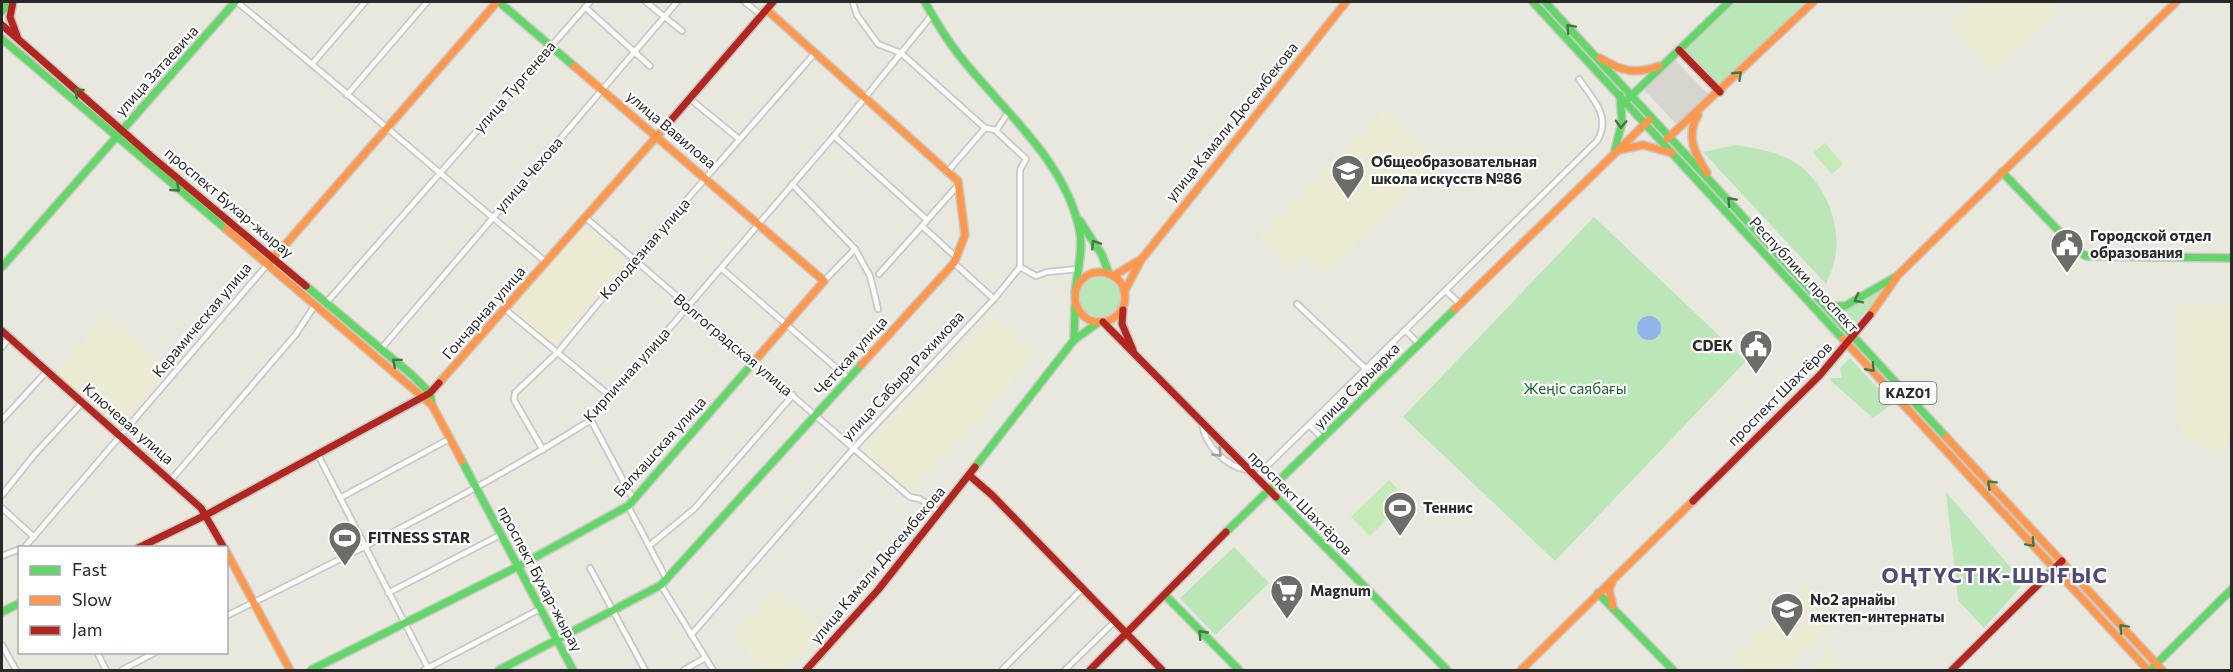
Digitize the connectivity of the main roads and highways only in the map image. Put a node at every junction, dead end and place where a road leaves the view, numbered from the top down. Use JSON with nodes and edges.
{"nodes":[{"id":1,"x":12,"y":2,"type":"edge"},
{"id":2,"x":236,"y":2,"type":"edge"},
{"id":3,"x":498,"y":2,"type":"edge"},
{"id":4,"x":773,"y":2,"type":"edge"},
{"id":5,"x":925,"y":2,"type":"edge"},
{"id":6,"x":1346,"y":2,"type":"edge"},
{"id":7,"x":1533,"y":2,"type":"edge"},
{"id":8,"x":1545,"y":2,"type":"edge"},
{"id":9,"x":1729,"y":2,"type":"edge"},
{"id":10,"x":1813,"y":2,"type":"edge"},
{"id":11,"x":2176,"y":2,"type":"edge"},
{"id":12,"x":2,"y":11,"type":"edge"},
{"id":13,"x":764,"y":13,"type":"junction"},
{"id":14,"x":2,"y":25,"type":"edge"},
{"id":15,"x":2,"y":39,"type":"edge"},
{"id":16,"x":19,"y":40,"type":"junction"},
{"id":17,"x":1678,"y":50,"type":"junction"},
{"id":18,"x":1596,"y":56,"type":"junction"},
{"id":19,"x":1664,"y":64,"type":"junction"},
{"id":20,"x":1620,"y":95,"type":"junction"},
{"id":21,"x":1632,"y":95,"type":"junction"},
{"id":22,"x":1717,"y":95,"type":"junction"},
{"id":23,"x":1625,"y":102,"type":"junction"},
{"id":24,"x":1652,"y":117,"type":"junction"},
{"id":25,"x":1645,"y":123,"type":"junction"},
{"id":26,"x":122,"y":130,"type":"junction"},
{"id":27,"x":655,"y":136,"type":"junction"},
{"id":28,"x":1671,"y":136,"type":"junction"},
{"id":29,"x":115,"y":137,"type":"junction"},
{"id":30,"x":1663,"y":143,"type":"junction"},
{"id":31,"x":1614,"y":151,"type":"junction"},
{"id":32,"x":1672,"y":153,"type":"junction"},
{"id":33,"x":2002,"y":172,"type":"junction"},
{"id":34,"x":1710,"y":178,"type":"junction"},
{"id":35,"x":1077,"y":216,"type":"junction"},
{"id":36,"x":273,"y":258,"type":"junction"},
{"id":37,"x":2232,"y":258,"type":"edge"},
{"id":38,"x":1141,"y":260,"type":"junction"},
{"id":39,"x":267,"y":265,"type":"junction"},
{"id":40,"x":2,"y":267,"type":"edge"},
{"id":41,"x":1111,"y":275,"type":"junction"},
{"id":42,"x":1898,"y":275,"type":"junction"},
{"id":43,"x":824,"y":281,"type":"joint"},
{"id":44,"x":1075,"y":292,"type":"junction"},
{"id":45,"x":1124,"y":292,"type":"junction"},
{"id":46,"x":1075,"y":301,"type":"junction"},
{"id":47,"x":1124,"y":304,"type":"junction"},
{"id":48,"x":1827,"y":306,"type":"junction"},
{"id":49,"x":1101,"y":322,"type":"junction"},
{"id":50,"x":2,"y":331,"type":"edge"},
{"id":51,"x":1855,"y":336,"type":"junction"},
{"id":52,"x":1074,"y":340,"type":"junction"},
{"id":53,"x":1850,"y":343,"type":"junction"},
{"id":54,"x":1135,"y":355,"type":"junction"},
{"id":55,"x":428,"y":395,"type":"junction"},
{"id":56,"x":970,"y":476,"type":"junction"},
{"id":57,"x":1270,"y":492,"type":"junction"},
{"id":58,"x":206,"y":515,"type":"junction"},
{"id":59,"x":142,"y":546,"type":"edge"},
{"id":60,"x":223,"y":546,"type":"edge"},
{"id":61,"x":228,"y":554,"type":"edge"},
{"id":62,"x":2062,"y":561,"type":"junction"},
{"id":63,"x":519,"y":566,"type":"junction"},
{"id":64,"x":2054,"y":568,"type":"junction"},
{"id":65,"x":1613,"y":579,"type":"junction"},
{"id":66,"x":2232,"y":589,"type":"edge"},
{"id":67,"x":1598,"y":593,"type":"junction"},
{"id":68,"x":1166,"y":596,"type":"junction"},
{"id":69,"x":18,"y":604,"type":"edge"},
{"id":70,"x":1615,"y":610,"type":"junction"},
{"id":71,"x":2,"y":612,"type":"edge"},
{"id":72,"x":1126,"y":634,"type":"junction"},
{"id":73,"x":558,"y":641,"type":"junction"},
{"id":74,"x":2156,"y":664,"type":"junction"},
{"id":75,"x":290,"y":670,"type":"edge"},
{"id":76,"x":310,"y":670,"type":"edge"},
{"id":77,"x":499,"y":670,"type":"edge"},
{"id":78,"x":573,"y":670,"type":"edge"},
{"id":79,"x":806,"y":670,"type":"edge"},
{"id":80,"x":1090,"y":670,"type":"edge"},
{"id":81,"x":1162,"y":670,"type":"edge"},
{"id":82,"x":1239,"y":670,"type":"edge"},
{"id":83,"x":1446,"y":670,"type":"edge"},
{"id":84,"x":1521,"y":670,"type":"edge"},
{"id":85,"x":1673,"y":670,"type":"edge"},
{"id":86,"x":1952,"y":670,"type":"edge"},
{"id":87,"x":2149,"y":670,"type":"edge"},
{"id":88,"x":2163,"y":670,"type":"edge"}],
"edges":[{"from":1,"to":12,"type":"main road"},
{"from":1,"to":16,"type":"main road"},
{"from":2,"to":26,"type":"main road","name":"улица Затаевича"},
{"from":3,"to":27,"type":"main road","name":"улица Вавилова"},
{"from":3,"to":36,"type":"main road","name":"Керамическая улица"},
{"from":4,"to":13,"type":"main road","name":"Гончарная улица"},
{"from":5,"to":35,"type":"main road"},
{"from":6,"to":38,"type":"main road","name":"улица Камали Дюсембекова"},
{"from":7,"to":20,"type":"main road","name":"Республики проспект","number":"KАZ01"},
{"from":18,"to":8,"type":"main road","name":"Республики проспект","number":"KАZ01","one_way":true},
{"from":9,"to":17,"type":"main road"},
{"from":22,"to":10,"type":"main road","one_way":true},
{"from":11,"to":33,"type":"main road","name":"проспект Шахтёров"},
{"from":13,"to":27,"type":"main road","name":"Гончарная улица"},
{"from":13,"to":73,"type":"main road","name":"Четская улица"},
{"from":14,"to":16,"type":"main road","name":"проспект Бухар-жырау"},
{"from":15,"to":29,"type":"main road","name":"проспект Бухар-жырау"},
{"from":26,"to":16,"type":"main road","name":"проспект Бухар-жырау","one_way":true},
{"from":17,"to":19,"type":"main road"},
{"from":17,"to":22,"type":"main road"},
{"from":18,"to":19,"type":"main road"},
{"from":18,"to":21,"type":"main road","name":"Республики проспект","number":"KАZ01"},
{"from":19,"to":21,"type":"main road"},
{"from":20,"to":23,"type":"main road","name":"Республики проспект","number":"KАZ01"},
{"from":20,"to":31,"type":"main road","one_way":true},
{"from":21,"to":23,"type":"main road"},
{"from":21,"to":24,"type":"main road","name":"Республики проспект","number":"KАZ01"},
{"from":22,"to":28,"type":"main road"},
{"from":22,"to":34,"type":"main road"},
{"from":23,"to":25,"type":"main road","name":"Республики проспект","number":"KАZ01"},
{"from":24,"to":25,"type":"main road","name":"улица Сарыарка"},
{"from":24,"to":28,"type":"main road","name":"Республики проспект","number":"KАZ01"},
{"from":25,"to":30,"type":"main road","name":"Республики проспект","number":"KАZ01"},
{"from":25,"to":31,"type":"main road","name":"улица Сарыарка"},
{"from":26,"to":29,"type":"main road","name":"улица Затаевича"},
{"from":26,"to":36,"type":"main road","name":"проспект Бухар-жырау"},
{"from":27,"to":43,"type":"main road","name":"улица Вавилова"},
{"from":27,"to":55,"type":"main road","name":"Гончарная улица"},
{"from":28,"to":30,"type":"main road"},
{"from":28,"to":34,"type":"main road","name":"Республики проспект","number":"KАZ01"},
{"from":29,"to":39,"type":"main road","name":"проспект Бухар-жырау","one_way":true},
{"from":29,"to":40,"type":"main road","name":"улица Затаевича"},
{"from":30,"to":32,"type":"main road","name":"Республики проспект","number":"KАZ01"},
{"from":31,"to":32,"type":"main road"},
{"from":31,"to":57,"type":"main road","name":"улица Сарыарка"},
{"from":32,"to":53,"type":"main road","name":"Республики проспект","number":"KАZ01"},
{"from":33,"to":37,"type":"main road"},
{"from":33,"to":42,"type":"main road","name":"проспект Шахтёров"},
{"from":48,"to":34,"type":"main road","name":"Республики проспект","number":"KАZ01","one_way":true},
{"from":41,"to":35,"type":"main road","one_way":true},
{"from":35,"to":44,"type":"main road"},
{"from":36,"to":39,"type":"main road","name":"Керамическая улица"},
{"from":55,"to":36,"type":"main road","name":"проспект Бухар-жырау","one_way":true},
{"from":38,"to":41,"type":"main road"},
{"from":38,"to":45,"type":"main road"},
{"from":39,"to":55,"type":"main road","name":"проспект Бухар-жырау"},
{"from":41,"to":44,"type":"main road"},
{"from":41,"to":45,"type":"main road"},
{"from":42,"to":48,"type":"main road","one_way":true},
{"from":42,"to":51,"type":"main road","name":"проспект Шахтёров"},
{"from":43,"to":63,"type":"main road","name":"Балхашская улица"},
{"from":44,"to":46,"type":"main road"},
{"from":45,"to":47,"type":"main road"},
{"from":46,"to":49,"type":"main road"},
{"from":46,"to":52,"type":"main road"},
{"from":47,"to":49,"type":"main road"},
{"from":47,"to":54,"type":"main road"},
{"from":48,"to":51,"type":"main road","name":"Республики проспект","number":"KАZ01"},
{"from":49,"to":52,"type":"main road","name":"улица Камали Дюсембекова"},
{"from":49,"to":54,"type":"main road","name":"проспект Шахтёров"},
{"from":50,"to":58,"type":"main road","name":"Ключевая улица"},
{"from":51,"to":53,"type":"main road","name":"проспект Шахтёров"},
{"from":62,"to":51,"type":"main road","name":"Республики проспект","number":"KАZ01","one_way":true},
{"from":52,"to":56,"type":"main road","name":"улица Камали Дюсембекова"},
{"from":53,"to":64,"type":"main road","name":"Республики проспект","number":"KАZ01","one_way":true},
{"from":53,"to":65,"type":"main road","name":"проспект Шахтёров"},
{"from":54,"to":57,"type":"main road","name":"проспект Шахтёров"},
{"from":55,"to":58,"type":"main road","name":"Гончарная улица"},
{"from":55,"to":63,"type":"main road","name":"проспект Бухар-жырау"},
{"from":56,"to":72,"type":"main road"},
{"from":56,"to":79,"type":"main road","name":"улица Камали Дюсембекова"},
{"from":57,"to":68,"type":"main road","name":"улица Сарыарка"},
{"from":57,"to":83,"type":"main road","name":"проспект Шахтёров"},
{"from":58,"to":59,"type":"main road","name":"Гончарная улица"},
{"from":58,"to":60,"type":"main road","name":"Ключевая улица"},
{"from":61,"to":75,"type":"main road","name":"Ключевая улица"},
{"from":62,"to":64,"type":"main road"},
{"from":74,"to":62,"type":"main road","name":"Республики проспект","number":"KАZ01","one_way":true},
{"from":63,"to":73,"type":"main road","name":"проспект Бухар-жырау"},
{"from":63,"to":76,"type":"main road","name":"Балхашская улица"},
{"from":64,"to":86,"type":"main road"},
{"from":64,"to":87,"type":"main road","name":"Республики проспект","number":"KАZ01"},
{"from":65,"to":67,"type":"main road","name":"проспект Шахтёров"},
{"from":65,"to":70,"type":"main road"},
{"from":66,"to":74,"type":"main road"},
{"from":67,"to":70,"type":"main road"},
{"from":67,"to":84,"type":"main road","name":"проспект Шахтёров"},
{"from":68,"to":72,"type":"main road","name":"улица Сарыарка"},
{"from":82,"to":68,"type":"main road","one_way":true},
{"from":69,"to":71,"type":"main road"},
{"from":70,"to":85,"type":"main road"},
{"from":72,"to":80,"type":"main road","name":"улица Сарыарка"},
{"from":72,"to":81,"type":"main road"},
{"from":73,"to":77,"type":"main road","name":"Четская улица"},
{"from":73,"to":78,"type":"main road","name":"проспект Бухар-жырау"},
{"from":74,"to":87,"type":"main road","name":"Республики проспект"},
{"from":74,"to":88,"type":"main road","name":"Республики проспект","number":"KАZ01"}]}
